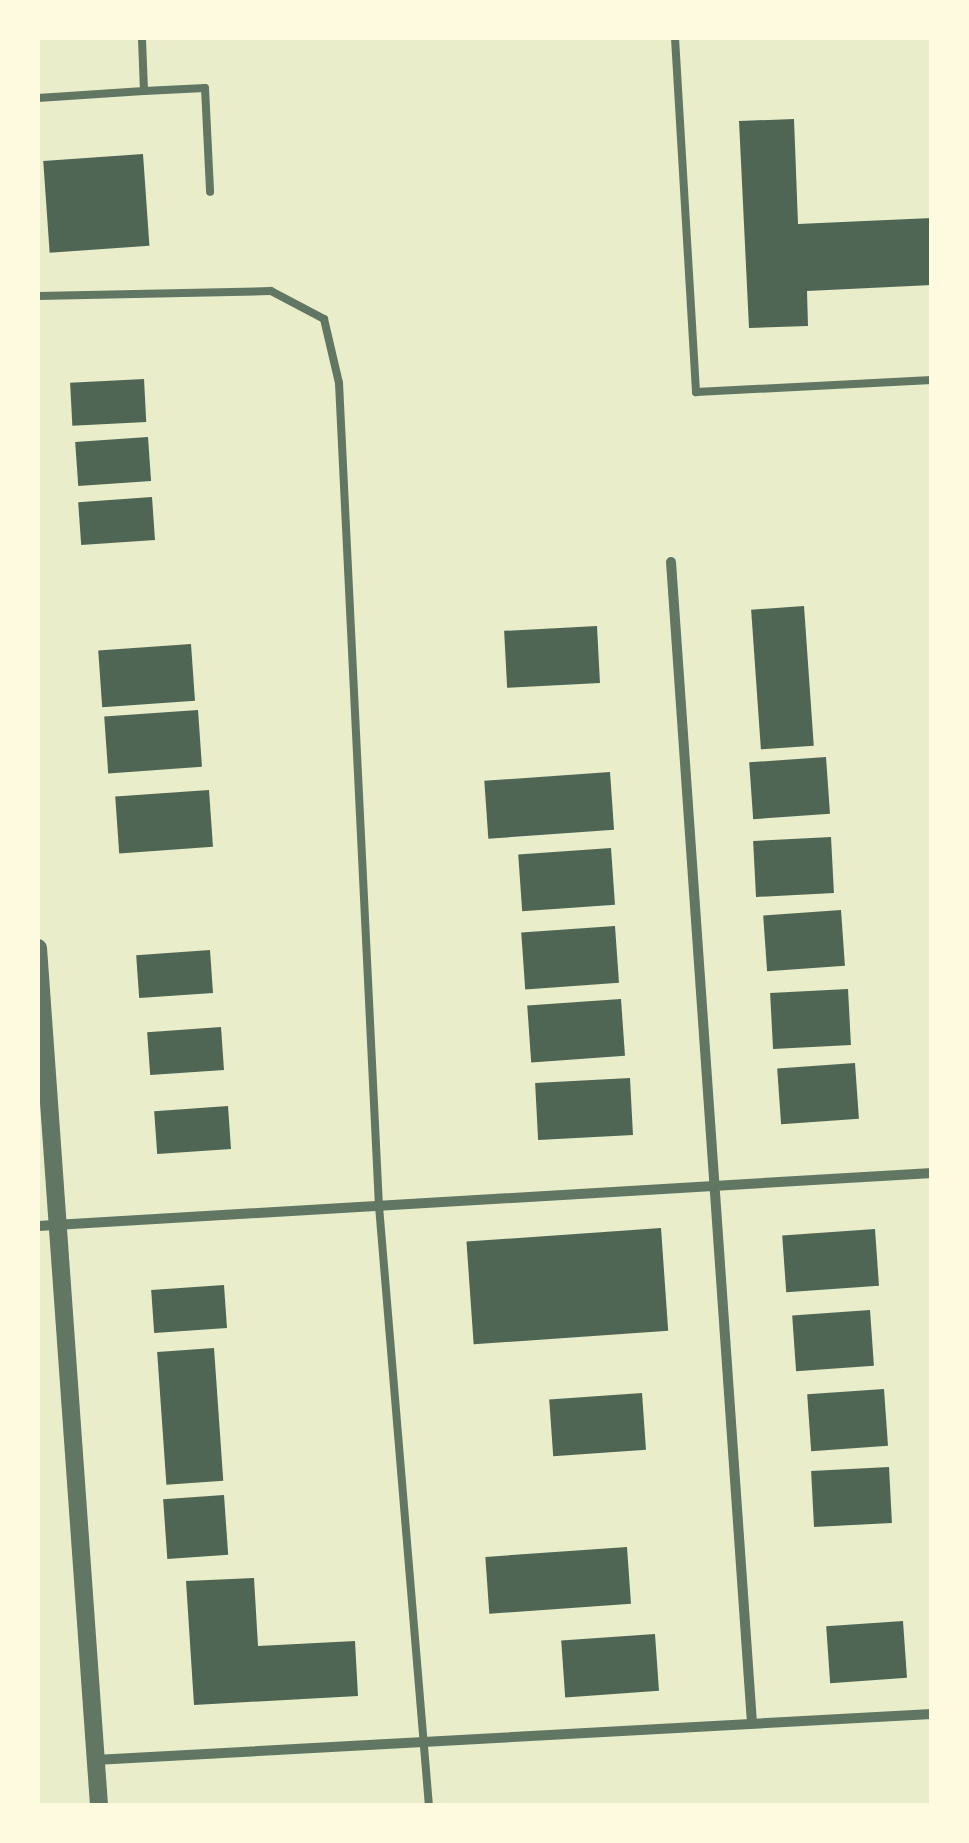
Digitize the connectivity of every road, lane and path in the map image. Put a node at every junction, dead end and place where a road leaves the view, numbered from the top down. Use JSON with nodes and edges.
{"nodes":[{"id":1,"x":142,"y":38,"type":"edge"},
{"id":2,"x":675,"y":38,"type":"edge"},
{"id":3,"x":144,"y":92,"type":"junction"},
{"id":4,"x":38,"y":98,"type":"edge"},
{"id":5,"x":210,"y":192,"type":"dead end"},
{"id":6,"x":38,"y":296,"type":"edge"},
{"id":7,"x":932,"y":380,"type":"edge"},
{"id":8,"x":671,"y":562,"type":"dead end"},
{"id":9,"x":38,"y":948,"type":"edge"},
{"id":10,"x":932,"y":1173,"type":"edge"},
{"id":11,"x":715,"y":1186,"type":"junction"},
{"id":12,"x":380,"y":1206,"type":"junction"},
{"id":13,"x":47,"y":1226,"type":"edge"},
{"id":14,"x":932,"y":1714,"type":"edge"},
{"id":15,"x":752,"y":1723,"type":"junction"},
{"id":16,"x":428,"y":1742,"type":"junction"},
{"id":17,"x":95,"y":1760,"type":"junction"},
{"id":18,"x":99,"y":1806,"type":"edge"},
{"id":19,"x":429,"y":1806,"type":"edge"}],
"edges":[{"from":1,"to":3,"type":"lane"},
{"from":2,"to":7,"type":"lane"},
{"from":3,"to":4,"type":"lane"},
{"from":3,"to":5,"type":"lane"},
{"from":6,"to":12,"type":"lane"},
{"from":8,"to":11,"type":"street"},
{"from":9,"to":13,"type":"street"},
{"from":10,"to":11,"type":"street"},
{"from":11,"to":12,"type":"street"},
{"from":11,"to":15,"type":"street"},
{"from":12,"to":13,"type":"street"},
{"from":12,"to":16,"type":"lane"},
{"from":13,"to":17,"type":"street"},
{"from":14,"to":15,"type":"street"},
{"from":15,"to":16,"type":"street"},
{"from":16,"to":17,"type":"street"},
{"from":16,"to":19,"type":"lane"},
{"from":17,"to":18,"type":"street"}]}
